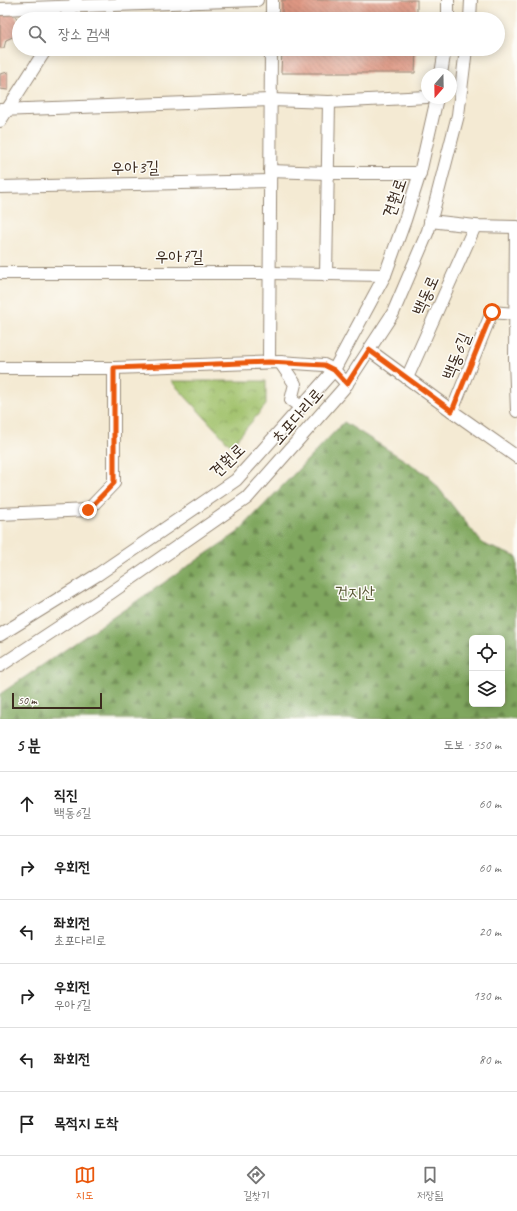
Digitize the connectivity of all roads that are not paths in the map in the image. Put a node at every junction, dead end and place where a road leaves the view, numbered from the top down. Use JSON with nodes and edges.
{"nodes":[{"id":1,"x":257,"y":0,"type":"edge"},
{"id":2,"x":272,"y":0,"type":"edge"},
{"id":3,"x":448,"y":0,"type":"edge"},
{"id":4,"x":471,"y":0,"type":"edge"},
{"id":5,"x":75,"y":3,"type":"edge"},
{"id":6,"x":0,"y":8,"type":"edge"},
{"id":7,"x":69,"y":12,"type":"edge"},
{"id":8,"x":272,"y":12,"type":"edge"},
{"id":9,"x":448,"y":12,"type":"edge"},
{"id":10,"x":470,"y":12,"type":"edge"},
{"id":11,"x":41,"y":56,"type":"edge"},
{"id":12,"x":271,"y":56,"type":"edge"},
{"id":13,"x":444,"y":56,"type":"edge"},
{"id":14,"x":465,"y":56,"type":"edge"},
{"id":15,"x":442,"y":68,"type":"edge"},
{"id":16,"x":421,"y":97,"type":"edge"},
{"id":17,"x":271,"y":100,"type":"junction"},
{"id":18,"x":329,"y":102,"type":"junction"},
{"id":19,"x":436,"y":104,"type":"edge"},
{"id":20,"x":4,"y":110,"type":"edge"},
{"id":21,"x":0,"y":121,"type":"edge"},
{"id":22,"x":327,"y":173,"type":"junction"},
{"id":23,"x":420,"y":173,"type":"junction"},
{"id":24,"x":270,"y":176,"type":"junction"},
{"id":25,"x":0,"y":187,"type":"edge"},
{"id":26,"x":430,"y":221,"type":"junction"},
{"id":27,"x":475,"y":226,"type":"junction"},
{"id":28,"x":516,"y":227,"type":"edge"},
{"id":29,"x":0,"y":273,"type":"edge"},
{"id":30,"x":270,"y":273,"type":"junction"},
{"id":31,"x":326,"y":275,"type":"junction"},
{"id":32,"x":384,"y":275,"type":"junction"},
{"id":33,"x":515,"y":314,"type":"junction"},
{"id":34,"x":369,"y":350,"type":"junction"},
{"id":35,"x":516,"y":360,"type":"edge"},
{"id":36,"x":275,"y":362,"type":"junction"},
{"id":37,"x":0,"y":368,"type":"edge"},
{"id":38,"x":114,"y":368,"type":"junction"},
{"id":39,"x":334,"y":370,"type":"junction"},
{"id":40,"x":407,"y":378,"type":"junction"},
{"id":41,"x":347,"y":384,"type":"junction"},
{"id":42,"x":301,"y":407,"type":"junction"},
{"id":43,"x":452,"y":411,"type":"junction"},
{"id":44,"x":517,"y":411,"type":"edge"},
{"id":45,"x":517,"y":458,"type":"edge"},
{"id":46,"x":0,"y":514,"type":"edge"},
{"id":47,"x":0,"y":635,"type":"edge"},
{"id":48,"x":0,"y":666,"type":"edge"}],
"edges":[{"from":1,"to":5,"type":"street"},
{"from":2,"to":8,"type":"street"},
{"from":3,"to":9,"type":"street"},
{"from":4,"to":10,"type":"street"},
{"from":5,"to":6,"type":"street"},
{"from":5,"to":7,"type":"street"},
{"from":11,"to":20,"type":"street"},
{"from":12,"to":17,"type":"street"},
{"from":13,"to":15,"type":"street"},
{"from":14,"to":26,"type":"street","name":"초포다리로"},
{"from":16,"to":18,"type":"street"},
{"from":17,"to":18,"type":"street"},
{"from":17,"to":20,"type":"street"},
{"from":17,"to":24,"type":"street"},
{"from":18,"to":22,"type":"street"},
{"from":19,"to":23,"type":"street","name":"견훤로"},
{"from":20,"to":21,"type":"street"},
{"from":22,"to":23,"type":"street","name":"우아3길"},
{"from":22,"to":24,"type":"street","name":"우아3길"},
{"from":22,"to":31,"type":"street"},
{"from":23,"to":32,"type":"street","name":"견훤로"},
{"from":24,"to":25,"type":"street","name":"우아3길"},
{"from":24,"to":30,"type":"street"},
{"from":26,"to":27,"type":"street"},
{"from":26,"to":34,"type":"street","name":"초포다리로"},
{"from":27,"to":28,"type":"street"},
{"from":27,"to":40,"type":"street","name":"백동로"},
{"from":28,"to":33,"type":"street"},
{"from":29,"to":30,"type":"street","name":"우아7길"},
{"from":30,"to":31,"type":"street","name":"우아7길"},
{"from":30,"to":36,"type":"street"},
{"from":31,"to":32,"type":"street","name":"우아7길"},
{"from":32,"to":39,"type":"street","name":"견훤로"},
{"from":33,"to":35,"type":"street"},
{"from":33,"to":43,"type":"street","name":"백동6길"},
{"from":34,"to":40,"type":"street"},
{"from":34,"to":41,"type":"street","name":"초포다리로"},
{"from":35,"to":44,"type":"street"},
{"from":36,"to":38,"type":"street"},
{"from":36,"to":39,"type":"street"},
{"from":36,"to":42,"type":"street"},
{"from":37,"to":38,"type":"street"},
{"from":38,"to":46,"type":"street"},
{"from":39,"to":41,"type":"street"},
{"from":39,"to":42,"type":"street","name":"견훤로"},
{"from":40,"to":43,"type":"street"},
{"from":41,"to":48,"type":"street","name":"초포다리로"},
{"from":42,"to":47,"type":"street","name":"견훤로"},
{"from":43,"to":45,"type":"street"}]}
